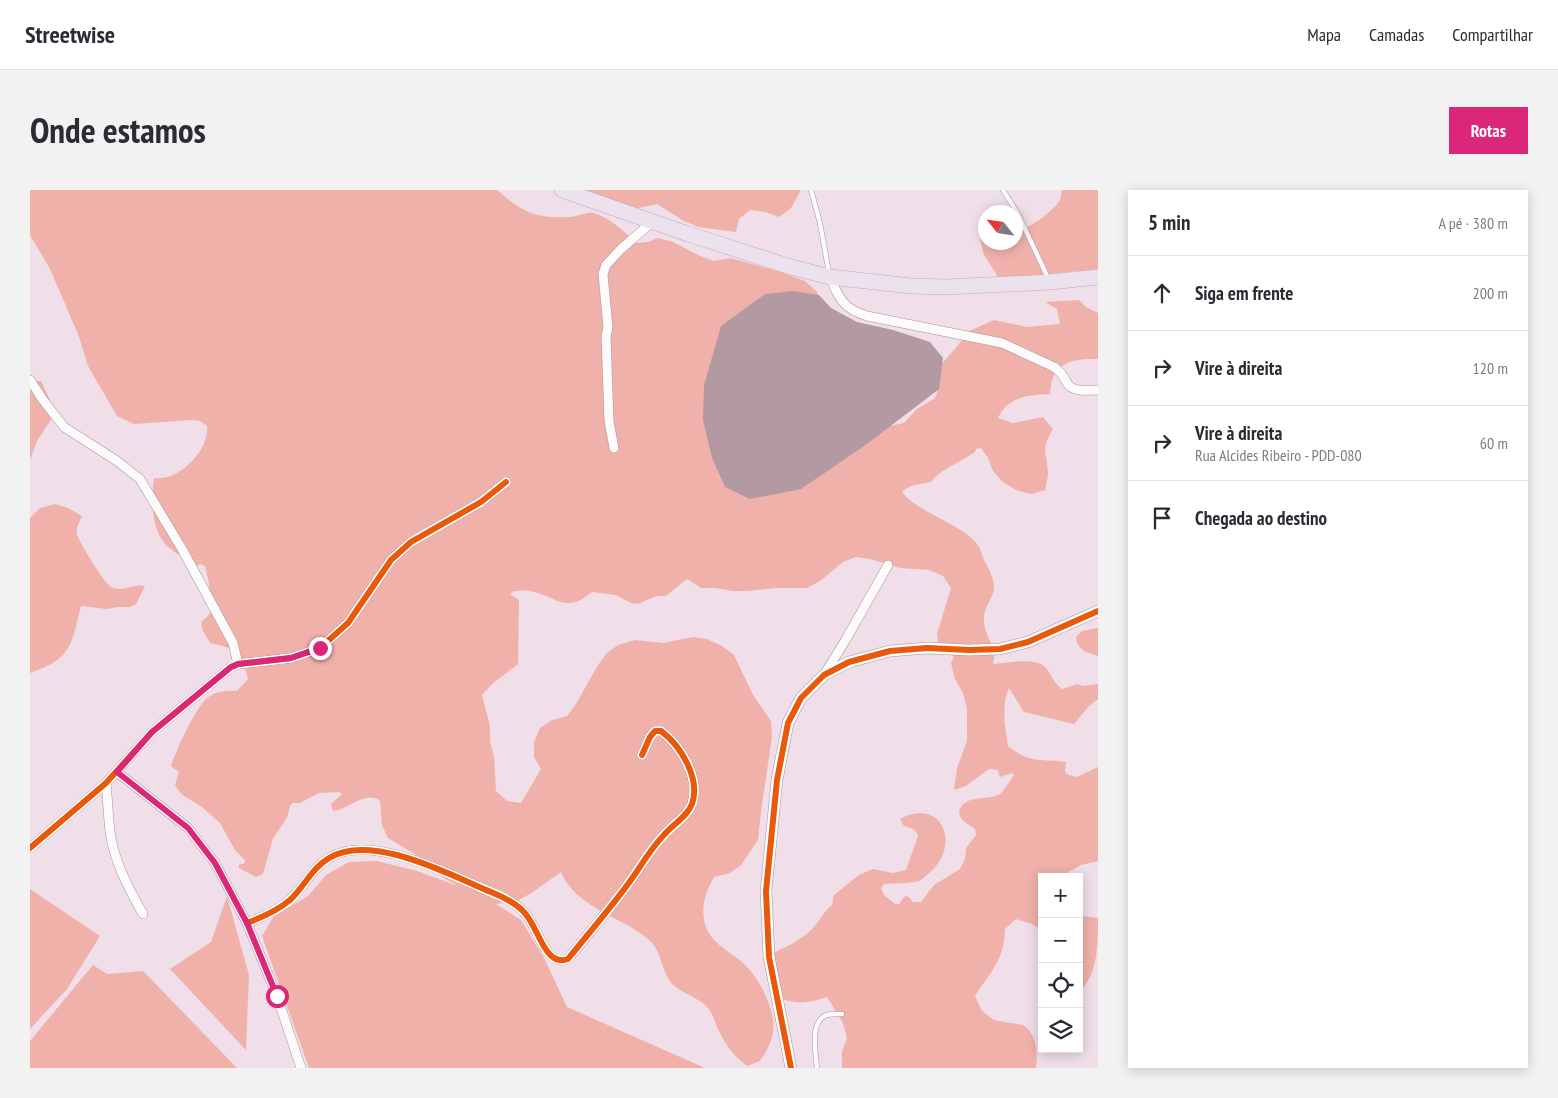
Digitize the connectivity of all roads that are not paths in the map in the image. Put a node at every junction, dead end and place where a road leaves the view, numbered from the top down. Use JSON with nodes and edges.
{"nodes":[{"id":1,"x":562,"y":190,"type":"edge"},
{"id":2,"x":811,"y":190,"type":"edge"},
{"id":3,"x":1003,"y":190,"type":"edge"},
{"id":4,"x":652,"y":222,"type":"junction"},
{"id":5,"x":830,"y":277,"type":"junction"},
{"id":6,"x":1098,"y":277,"type":"edge"},
{"id":7,"x":1050,"y":282,"type":"junction"},
{"id":8,"x":30,"y":380,"type":"edge"},
{"id":9,"x":1098,"y":390,"type":"edge"},
{"id":10,"x":614,"y":448,"type":"dead end"},
{"id":11,"x":506,"y":482,"type":"dead end"},
{"id":12,"x":888,"y":565,"type":"dead end"},
{"id":13,"x":1098,"y":611,"type":"edge"},
{"id":14,"x":238,"y":664,"type":"junction"},
{"id":15,"x":824,"y":675,"type":"junction"},
{"id":16,"x":642,"y":755,"type":"dead end"},
{"id":17,"x":117,"y":772,"type":"junction"},
{"id":18,"x":106,"y":783,"type":"junction"},
{"id":19,"x":30,"y":848,"type":"edge"},
{"id":20,"x":144,"y":914,"type":"dead end"},
{"id":21,"x":247,"y":923,"type":"junction"},
{"id":22,"x":842,"y":1014,"type":"dead end"},
{"id":23,"x":301,"y":1068,"type":"edge"},
{"id":24,"x":791,"y":1068,"type":"edge"},
{"id":25,"x":817,"y":1068,"type":"edge"}],
"edges":[{"from":1,"to":4,"type":"highway"},
{"from":2,"to":5,"type":"lane"},
{"from":3,"to":7,"type":"lane"},
{"from":4,"to":5,"type":"highway"},
{"from":4,"to":10,"type":"street"},
{"from":5,"to":7,"type":"highway"},
{"from":5,"to":9,"type":"street"},
{"from":6,"to":7,"type":"highway"},
{"from":8,"to":14,"type":"street"},
{"from":11,"to":14,"type":"street"},
{"from":12,"to":15,"type":"street"},
{"from":13,"to":15,"type":"street"},
{"from":14,"to":17,"type":"street"},
{"from":15,"to":24,"type":"street"},
{"from":16,"to":21,"type":"street"},
{"from":17,"to":18,"type":"street"},
{"from":17,"to":21,"type":"street"},
{"from":18,"to":19,"type":"street"},
{"from":18,"to":20,"type":"street"},
{"from":21,"to":23,"type":"street"},
{"from":22,"to":25,"type":"lane"}]}
